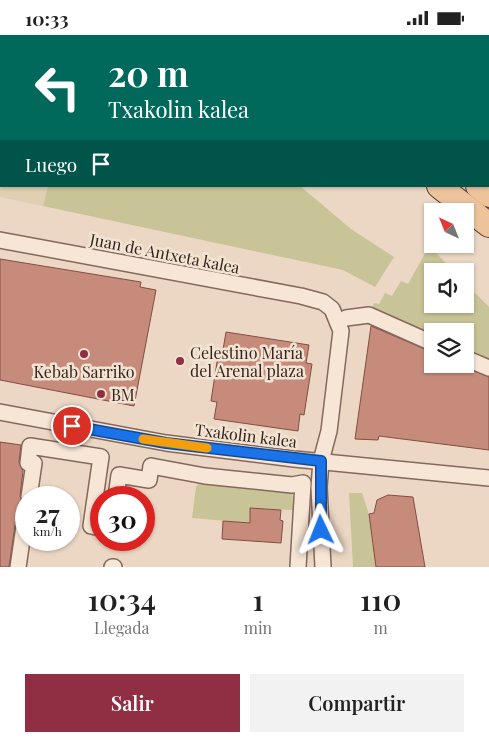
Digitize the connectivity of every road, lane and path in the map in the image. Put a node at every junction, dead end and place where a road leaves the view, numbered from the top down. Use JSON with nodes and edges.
{"nodes":[{"id":1,"x":440,"y":187,"type":"edge"},
{"id":2,"x":479,"y":187,"type":"edge"},
{"id":3,"x":489,"y":195,"type":"edge"},
{"id":4,"x":489,"y":225,"type":"edge"},
{"id":5,"x":0,"y":240,"type":"edge"},
{"id":6,"x":346,"y":318,"type":"dead end"},
{"id":7,"x":424,"y":339,"type":"edge"},
{"id":8,"x":474,"y":362,"type":"edge"},
{"id":9,"x":489,"y":368,"type":"edge"},
{"id":10,"x":0,"y":412,"type":"edge"},
{"id":11,"x":321,"y":461,"type":"junction"},
{"id":12,"x":489,"y":478,"type":"edge"},
{"id":13,"x":31,"y":486,"type":"edge"},
{"id":14,"x":97,"y":486,"type":"edge"},
{"id":15,"x":118,"y":486,"type":"edge"},
{"id":16,"x":20,"y":551,"type":"edge"},
{"id":17,"x":18,"y":567,"type":"edge"},
{"id":18,"x":298,"y":567,"type":"edge"},
{"id":19,"x":322,"y":567,"type":"edge"}],
"edges":[{"from":1,"to":4,"type":"main road"},
{"from":2,"to":3,"type":"main road"},
{"from":5,"to":11,"type":"street","name":"Juan de Antxeta kalea"},
{"from":6,"to":7,"type":"street"},
{"from":8,"to":9,"type":"street"},
{"from":10,"to":11,"type":"street","name":"Txakolin kalea"},
{"from":11,"to":12,"type":"street","name":"Txakolin kalea"},
{"from":11,"to":19,"type":"street"},
{"from":13,"to":14,"type":"street"},
{"from":15,"to":18,"type":"street"},
{"from":16,"to":17,"type":"street"}]}
